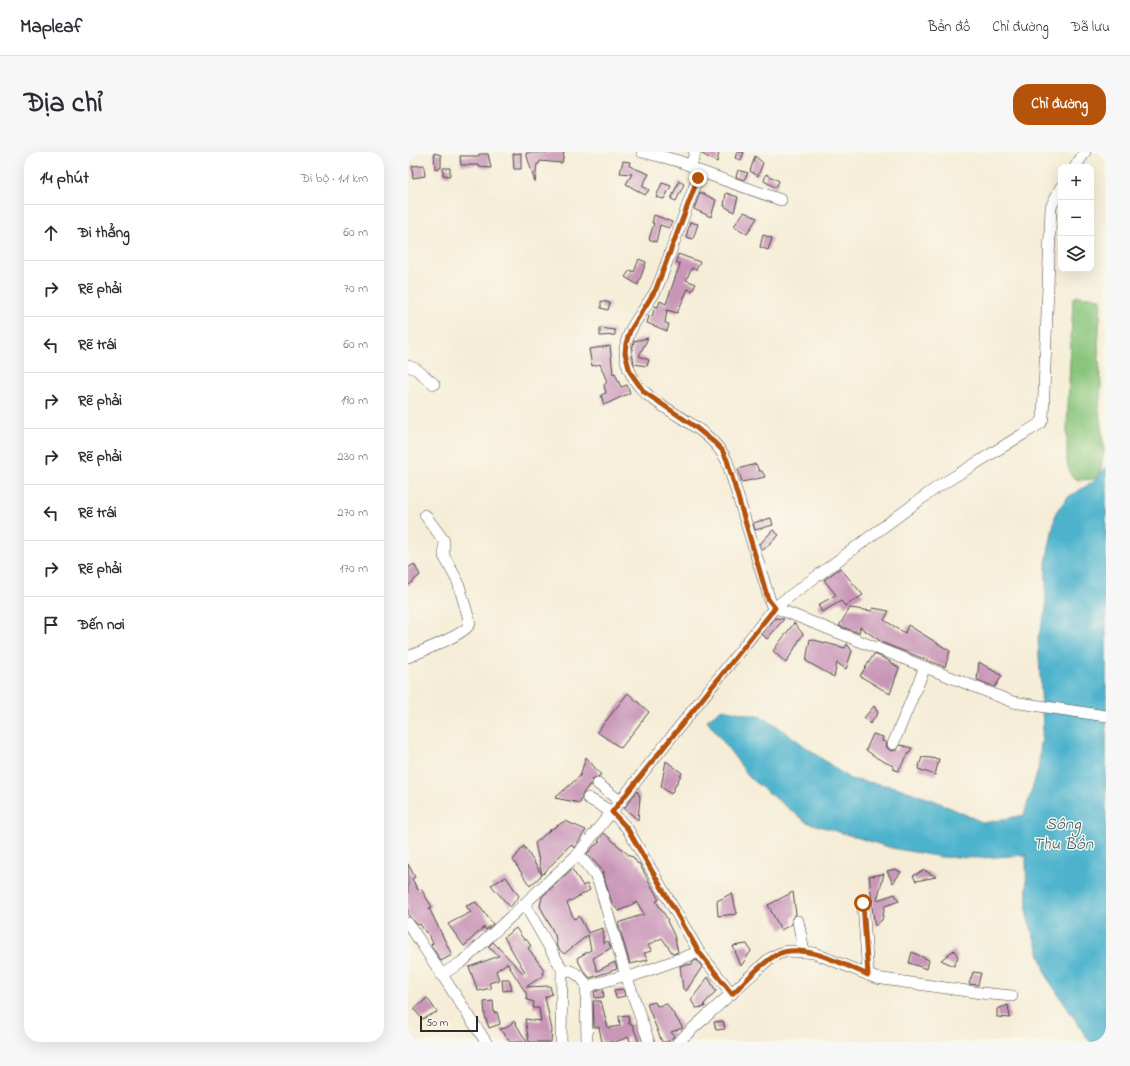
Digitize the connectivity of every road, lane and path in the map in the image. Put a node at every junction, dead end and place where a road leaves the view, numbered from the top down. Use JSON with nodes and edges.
{"nodes":[{"id":1,"x":642,"y":152,"type":"edge"},
{"id":2,"x":695,"y":152,"type":"edge"},
{"id":3,"x":1085,"y":152,"type":"edge"},
{"id":4,"x":1077,"y":164,"type":"edge"},
{"id":5,"x":693,"y":168,"type":"junction"},
{"id":6,"x":1058,"y":193,"type":"edge"},
{"id":7,"x":781,"y":200,"type":"dead end"},
{"id":8,"x":408,"y":366,"type":"edge"},
{"id":9,"x":434,"y":384,"type":"dead end"},
{"id":10,"x":425,"y":515,"type":"dead end"},
{"id":11,"x":775,"y":608,"type":"junction"},
{"id":12,"x":408,"y":657,"type":"edge"},
{"id":13,"x":925,"y":667,"type":"junction"},
{"id":14,"x":1106,"y":716,"type":"edge"},
{"id":15,"x":893,"y":744,"type":"dead end"},
{"id":16,"x":598,"y":784,"type":"dead end"},
{"id":17,"x":588,"y":798,"type":"dead end"},
{"id":18,"x":621,"y":802,"type":"junction"},
{"id":19,"x":612,"y":812,"type":"junction"},
{"id":20,"x":578,"y":854,"type":"junction"},
{"id":21,"x":863,"y":903,"type":"dead end"},
{"id":22,"x":525,"y":905,"type":"junction"},
{"id":23,"x":798,"y":921,"type":"dead end"},
{"id":24,"x":408,"y":923,"type":"edge"},
{"id":25,"x":699,"y":952,"type":"junction"},
{"id":26,"x":804,"y":952,"type":"junction"},
{"id":27,"x":562,"y":969,"type":"junction"},
{"id":28,"x":441,"y":974,"type":"junction"},
{"id":29,"x":868,"y":975,"type":"junction"},
{"id":30,"x":627,"y":976,"type":"junction"},
{"id":31,"x":588,"y":987,"type":"junction"},
{"id":32,"x":732,"y":994,"type":"junction"},
{"id":33,"x":1012,"y":996,"type":"dead end"},
{"id":34,"x":486,"y":1042,"type":"edge"},
{"id":35,"x":561,"y":1042,"type":"edge"},
{"id":36,"x":587,"y":1042,"type":"edge"},
{"id":37,"x":649,"y":1042,"type":"edge"},
{"id":38,"x":678,"y":1042,"type":"edge"}],
"edges":[{"from":1,"to":5,"type":"street"},
{"from":2,"to":5,"type":"street"},
{"from":3,"to":4,"type":"street"},
{"from":5,"to":7,"type":"street"},
{"from":5,"to":11,"type":"street"},
{"from":6,"to":11,"type":"street"},
{"from":8,"to":9,"type":"street"},
{"from":10,"to":12,"type":"street"},
{"from":11,"to":13,"type":"street"},
{"from":11,"to":18,"type":"street"},
{"from":13,"to":14,"type":"street"},
{"from":13,"to":15,"type":"street"},
{"from":16,"to":18,"type":"street"},
{"from":17,"to":19,"type":"street"},
{"from":18,"to":19,"type":"street"},
{"from":19,"to":20,"type":"street"},
{"from":19,"to":25,"type":"street"},
{"from":20,"to":22,"type":"street"},
{"from":20,"to":30,"type":"street"},
{"from":21,"to":29,"type":"street"},
{"from":22,"to":27,"type":"street"},
{"from":22,"to":28,"type":"street"},
{"from":23,"to":26,"type":"street"},
{"from":24,"to":28,"type":"street"},
{"from":25,"to":30,"type":"street"},
{"from":25,"to":32,"type":"street"},
{"from":26,"to":29,"type":"street"},
{"from":26,"to":32,"type":"street"},
{"from":27,"to":31,"type":"street"},
{"from":27,"to":35,"type":"street"},
{"from":28,"to":34,"type":"street"},
{"from":29,"to":33,"type":"street"},
{"from":30,"to":31,"type":"street"},
{"from":30,"to":37,"type":"street"},
{"from":31,"to":36,"type":"street"},
{"from":32,"to":38,"type":"street"}]}
